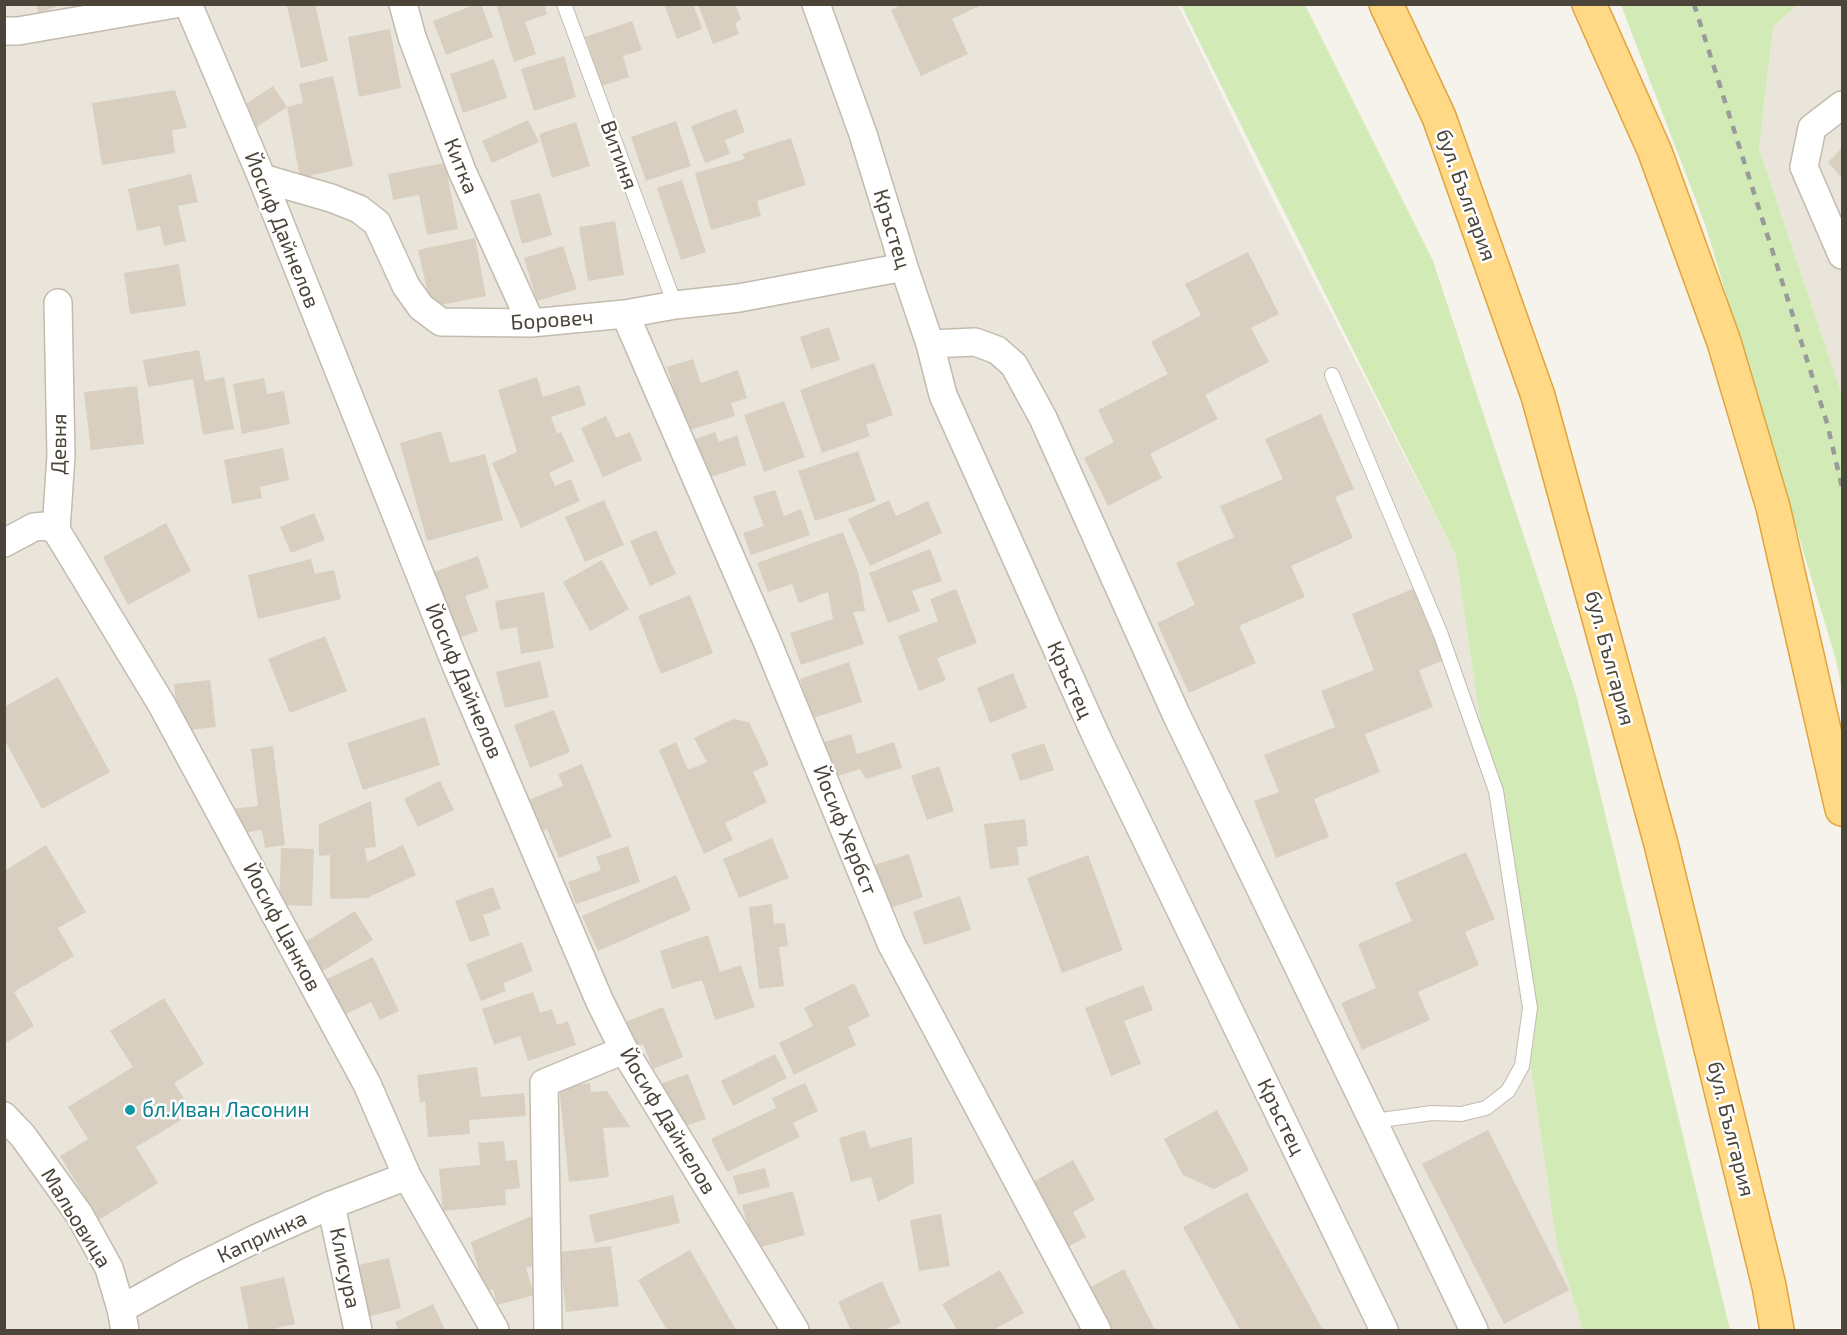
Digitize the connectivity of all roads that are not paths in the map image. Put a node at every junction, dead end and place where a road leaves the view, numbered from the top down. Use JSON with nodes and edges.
{"nodes":[{"id":1,"x":175,"y":4,"type":"edge"},
{"id":2,"x":188,"y":4,"type":"edge"},
{"id":3,"x":403,"y":4,"type":"edge"},
{"id":4,"x":564,"y":4,"type":"edge"},
{"id":5,"x":816,"y":4,"type":"edge"},
{"id":6,"x":1386,"y":4,"type":"edge"},
{"id":7,"x":1589,"y":4,"type":"edge"},
{"id":8,"x":4,"y":31,"type":"edge"},
{"id":9,"x":1842,"y":105,"type":"edge"},
{"id":10,"x":262,"y":178,"type":"junction"},
{"id":11,"x":1842,"y":255,"type":"edge"},
{"id":12,"x":904,"y":267,"type":"junction"},
{"id":13,"x":58,"y":303,"type":"dead end"},
{"id":14,"x":675,"y":306,"type":"junction"},
{"id":15,"x":625,"y":315,"type":"junction"},
{"id":16,"x":531,"y":323,"type":"junction"},
{"id":17,"x":930,"y":344,"type":"junction"},
{"id":18,"x":1332,"y":375,"type":"dead end"},
{"id":19,"x":56,"y":530,"type":"junction"},
{"id":20,"x":4,"y":543,"type":"edge"},
{"id":21,"x":1842,"y":809,"type":"edge"},
{"id":22,"x":624,"y":1050,"type":"junction"},
{"id":23,"x":4,"y":1116,"type":"edge"},
{"id":24,"x":1374,"y":1121,"type":"junction"},
{"id":25,"x":407,"y":1176,"type":"junction"},
{"id":26,"x":332,"y":1205,"type":"junction"},
{"id":27,"x":123,"y":1320,"type":"edge"},
{"id":28,"x":358,"y":1330,"type":"edge"},
{"id":29,"x":495,"y":1330,"type":"edge"},
{"id":30,"x":548,"y":1330,"type":"edge"},
{"id":31,"x":795,"y":1330,"type":"edge"},
{"id":32,"x":1097,"y":1330,"type":"edge"},
{"id":33,"x":1384,"y":1330,"type":"edge"},
{"id":34,"x":1474,"y":1330,"type":"edge"},
{"id":35,"x":1777,"y":1330,"type":"edge"}],
"edges":[{"from":1,"to":8,"type":"street"},
{"from":2,"to":10,"type":"street","name":"Йосиф Дайнелов"},
{"from":3,"to":16,"type":"street","name":"Китка"},
{"from":4,"to":14,"type":"lane","name":"Витиня"},
{"from":5,"to":12,"type":"street","name":"Кръстец"},
{"from":6,"to":35,"type":"highway","name":"бул. България"},
{"from":7,"to":21,"type":"highway"},
{"from":9,"to":11,"type":"street"},
{"from":10,"to":16,"type":"street","name":"Боровеч"},
{"from":10,"to":22,"type":"street","name":"Йосиф Дайнелов"},
{"from":12,"to":14,"type":"street","name":"Боровеч"},
{"from":12,"to":17,"type":"street","name":"Кръстец"},
{"from":13,"to":19,"type":"street","name":"Девня"},
{"from":14,"to":15,"type":"street","name":"Боровеч"},
{"from":15,"to":16,"type":"street","name":"Боровеч"},
{"from":15,"to":32,"type":"street","name":"Йосиф Хербст"},
{"from":17,"to":24,"type":"street"},
{"from":17,"to":33,"type":"street","name":"Кръстец"},
{"from":18,"to":24,"type":"lane"},
{"from":19,"to":20,"type":"street"},
{"from":19,"to":25,"type":"street","name":"Йосиф Цанков"},
{"from":22,"to":30,"type":"street"},
{"from":22,"to":31,"type":"street","name":"Йосиф Дайнелов"},
{"from":23,"to":27,"type":"street","name":"Мальовица"},
{"from":24,"to":34,"type":"street"},
{"from":25,"to":26,"type":"street","name":"Капринка"},
{"from":25,"to":29,"type":"street","name":"Йосиф Цанков"},
{"from":26,"to":27,"type":"street","name":"Капринка"},
{"from":26,"to":28,"type":"street","name":"Клисура"}]}
